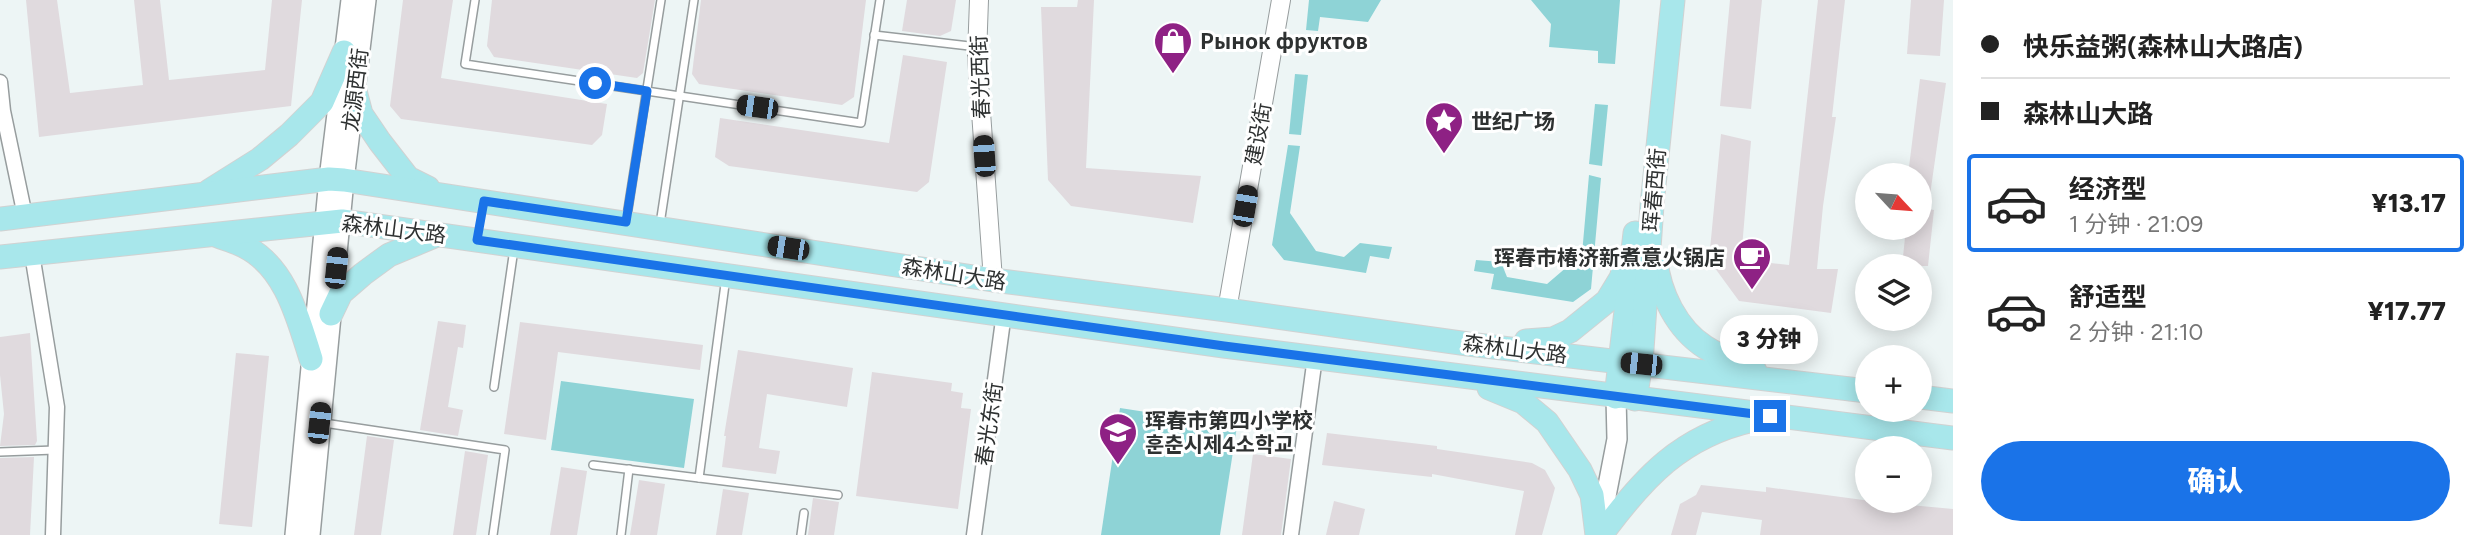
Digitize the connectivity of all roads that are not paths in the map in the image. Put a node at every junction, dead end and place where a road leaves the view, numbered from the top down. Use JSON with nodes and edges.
{"nodes":[{"id":1,"x":351,"y":0,"type":"edge"},
{"id":2,"x":366,"y":0,"type":"edge"},
{"id":3,"x":474,"y":0,"type":"edge"},
{"id":4,"x":661,"y":0,"type":"edge"},
{"id":5,"x":694,"y":0,"type":"edge"},
{"id":6,"x":880,"y":0,"type":"edge"},
{"id":7,"x":979,"y":0,"type":"edge"},
{"id":8,"x":1281,"y":0,"type":"edge"},
{"id":9,"x":1658,"y":0,"type":"edge"},
{"id":10,"x":1673,"y":0,"type":"edge"},
{"id":11,"x":874,"y":35,"type":"junction"},
{"id":12,"x":978,"y":47,"type":"junction"},
{"id":13,"x":344,"y":52,"type":"junction"},
{"id":14,"x":0,"y":82,"type":"edge"},
{"id":15,"x":355,"y":91,"type":"junction"},
{"id":16,"x":647,"y":91,"type":"junction"},
{"id":17,"x":679,"y":96,"type":"junction"},
{"id":18,"x":336,"y":179,"type":"junction"},
{"id":19,"x":204,"y":194,"type":"junction"},
{"id":20,"x":440,"y":194,"type":"junction"},
{"id":21,"x":484,"y":201,"type":"junction"},
{"id":22,"x":1652,"y":205,"type":"junction"},
{"id":23,"x":24,"y":216,"type":"junction"},
{"id":24,"x":0,"y":219,"type":"edge"},
{"id":25,"x":333,"y":221,"type":"junction"},
{"id":26,"x":626,"y":222,"type":"junction"},
{"id":27,"x":660,"y":227,"type":"junction"},
{"id":28,"x":1636,"y":232,"type":"junction"},
{"id":29,"x":212,"y":234,"type":"junction"},
{"id":30,"x":437,"y":234,"type":"junction"},
{"id":31,"x":477,"y":240,"type":"junction"},
{"id":32,"x":515,"y":245,"type":"junction"},
{"id":33,"x":32,"y":254,"type":"junction"},
{"id":34,"x":0,"y":257,"type":"edge"},
{"id":35,"x":727,"y":275,"type":"junction"},
{"id":36,"x":993,"y":280,"type":"junction"},
{"id":37,"x":1227,"y":310,"type":"junction"},
{"id":38,"x":1004,"y":313,"type":"junction"},
{"id":39,"x":331,"y":314,"type":"junction"},
{"id":40,"x":1468,"y":344,"type":"junction"},
{"id":41,"x":1315,"y":357,"type":"junction"},
{"id":42,"x":311,"y":359,"type":"junction"},
{"id":43,"x":1632,"y":363,"type":"junction"},
{"id":44,"x":1460,"y":376,"type":"junction"},
{"id":45,"x":1773,"y":379,"type":"junction"},
{"id":46,"x":494,"y":387,"type":"dead end"},
{"id":47,"x":1855,"y":389,"type":"edge"},
{"id":48,"x":1626,"y":398,"type":"junction"},
{"id":49,"x":1932,"y":398,"type":"edge"},
{"id":50,"x":1953,"y":401,"type":"edge"},
{"id":51,"x":1770,"y":416,"type":"junction"},
{"id":52,"x":319,"y":423,"type":"junction"},
{"id":53,"x":1953,"y":439,"type":"edge"},
{"id":54,"x":56,"y":450,"type":"junction"},
{"id":55,"x":0,"y":452,"type":"edge"},
{"id":56,"x":593,"y":464,"type":"dead end"},
{"id":57,"x":628,"y":469,"type":"junction"},
{"id":58,"x":699,"y":478,"type":"junction"},
{"id":59,"x":838,"y":495,"type":"dead end"},
{"id":60,"x":804,"y":513,"type":"dead end"},
{"id":61,"x":53,"y":535,"type":"edge"},
{"id":62,"x":295,"y":535,"type":"edge"},
{"id":63,"x":310,"y":535,"type":"edge"},
{"id":64,"x":493,"y":535,"type":"edge"},
{"id":65,"x":621,"y":535,"type":"edge"},
{"id":66,"x":801,"y":535,"type":"edge"},
{"id":67,"x":974,"y":535,"type":"edge"},
{"id":68,"x":1290,"y":535,"type":"edge"},
{"id":69,"x":1599,"y":535,"type":"edge"}],
"edges":[{"from":1,"to":13,"type":"main road","name":"龙源西街"},
{"from":2,"to":15,"type":"main road","name":"龙源西街"},
{"from":3,"to":16,"type":"lane"},
{"from":4,"to":16,"type":"lane"},
{"from":5,"to":17,"type":"lane"},
{"from":6,"to":11,"type":"lane"},
{"from":7,"to":12,"type":"street","name":"春光西街"},
{"from":8,"to":37,"type":"street","name":"建设街"},
{"from":9,"to":28,"type":"main road","name":"珲春西街"},
{"from":10,"to":22,"type":"main road","name":"珲春西街"},
{"from":11,"to":12,"type":"lane"},
{"from":11,"to":17,"type":"lane"},
{"from":12,"to":36,"type":"street","name":"春光西街"},
{"from":13,"to":18,"type":"main road","name":"龙源西街"},
{"from":13,"to":19,"type":"main road"},
{"from":14,"to":23,"type":"street"},
{"from":15,"to":18,"type":"main road","name":"龙源西街"},
{"from":15,"to":20,"type":"main road"},
{"from":16,"to":17,"type":"lane"},
{"from":16,"to":26,"type":"lane"},
{"from":17,"to":27,"type":"lane"},
{"from":18,"to":19,"type":"main road","name":"森林山大路"},
{"from":18,"to":20,"type":"main road","name":"森林山大路"},
{"from":18,"to":25,"type":"main road"},
{"from":19,"to":23,"type":"main road","name":"森林山大路"},
{"from":20,"to":21,"type":"main road","name":"森林山大路"},
{"from":21,"to":26,"type":"main road","name":"森林山大路"},
{"from":21,"to":31,"type":"main road"},
{"from":22,"to":43,"type":"main road","name":"珲春西街"},
{"from":22,"to":45,"type":"main road"},
{"from":23,"to":24,"type":"main road","name":"森林山大路"},
{"from":25,"to":29,"type":"main road","name":"森林山大路"},
{"from":25,"to":30,"type":"main road","name":"森林山大路"},
{"from":25,"to":39,"type":"main road"},
{"from":25,"to":42,"type":"main road"},
{"from":26,"to":27,"type":"main road","name":"森林山大路"},
{"from":27,"to":36,"type":"main road","name":"森林山大路"},
{"from":28,"to":40,"type":"main road"},
{"from":28,"to":43,"type":"main road","name":"珲春西街"},
{"from":29,"to":33,"type":"main road","name":"森林山大路"},
{"from":29,"to":42,"type":"main road"},
{"from":30,"to":31,"type":"main road","name":"森林山大路"},
{"from":30,"to":39,"type":"main road"},
{"from":31,"to":32,"type":"main road","name":"森林山大路"},
{"from":32,"to":35,"type":"main road","name":"森林山大路"},
{"from":32,"to":46,"type":"lane"},
{"from":33,"to":34,"type":"main road","name":"森林山大路"},
{"from":33,"to":54,"type":"street"},
{"from":35,"to":38,"type":"main road","name":"森林山大路"},
{"from":35,"to":58,"type":"lane"},
{"from":36,"to":37,"type":"main road","name":"森林山大路"},
{"from":37,"to":40,"type":"main road","name":"森林山大路"},
{"from":38,"to":41,"type":"main road","name":"森林山大路"},
{"from":38,"to":67,"type":"street","name":"春光东街"},
{"from":39,"to":52,"type":"main road"},
{"from":40,"to":43,"type":"main road","name":"森林山大路"},
{"from":41,"to":44,"type":"main road","name":"森林山大路"},
{"from":41,"to":68,"type":"street"},
{"from":42,"to":62,"type":"main road"},
{"from":43,"to":45,"type":"main road","name":"森林山大路"},
{"from":43,"to":48,"type":"main road","name":"珲春西街"},
{"from":44,"to":48,"type":"main road","name":"森林山大路"},
{"from":44,"to":69,"type":"main road"},
{"from":45,"to":47,"type":"main road","name":"森林山大路"},
{"from":48,"to":51,"type":"main road","name":"森林山大路"},
{"from":48,"to":69,"type":"main road","name":"珲春西街"},
{"from":49,"to":50,"type":"main road"},
{"from":51,"to":53,"type":"main road","name":"森林山大路"},
{"from":51,"to":69,"type":"main road"},
{"from":52,"to":63,"type":"main road"},
{"from":52,"to":64,"type":"lane"},
{"from":54,"to":55,"type":"lane"},
{"from":54,"to":61,"type":"street"},
{"from":56,"to":57,"type":"lane"},
{"from":57,"to":58,"type":"lane"},
{"from":57,"to":65,"type":"lane"},
{"from":58,"to":59,"type":"lane"},
{"from":60,"to":66,"type":"lane"}]}
